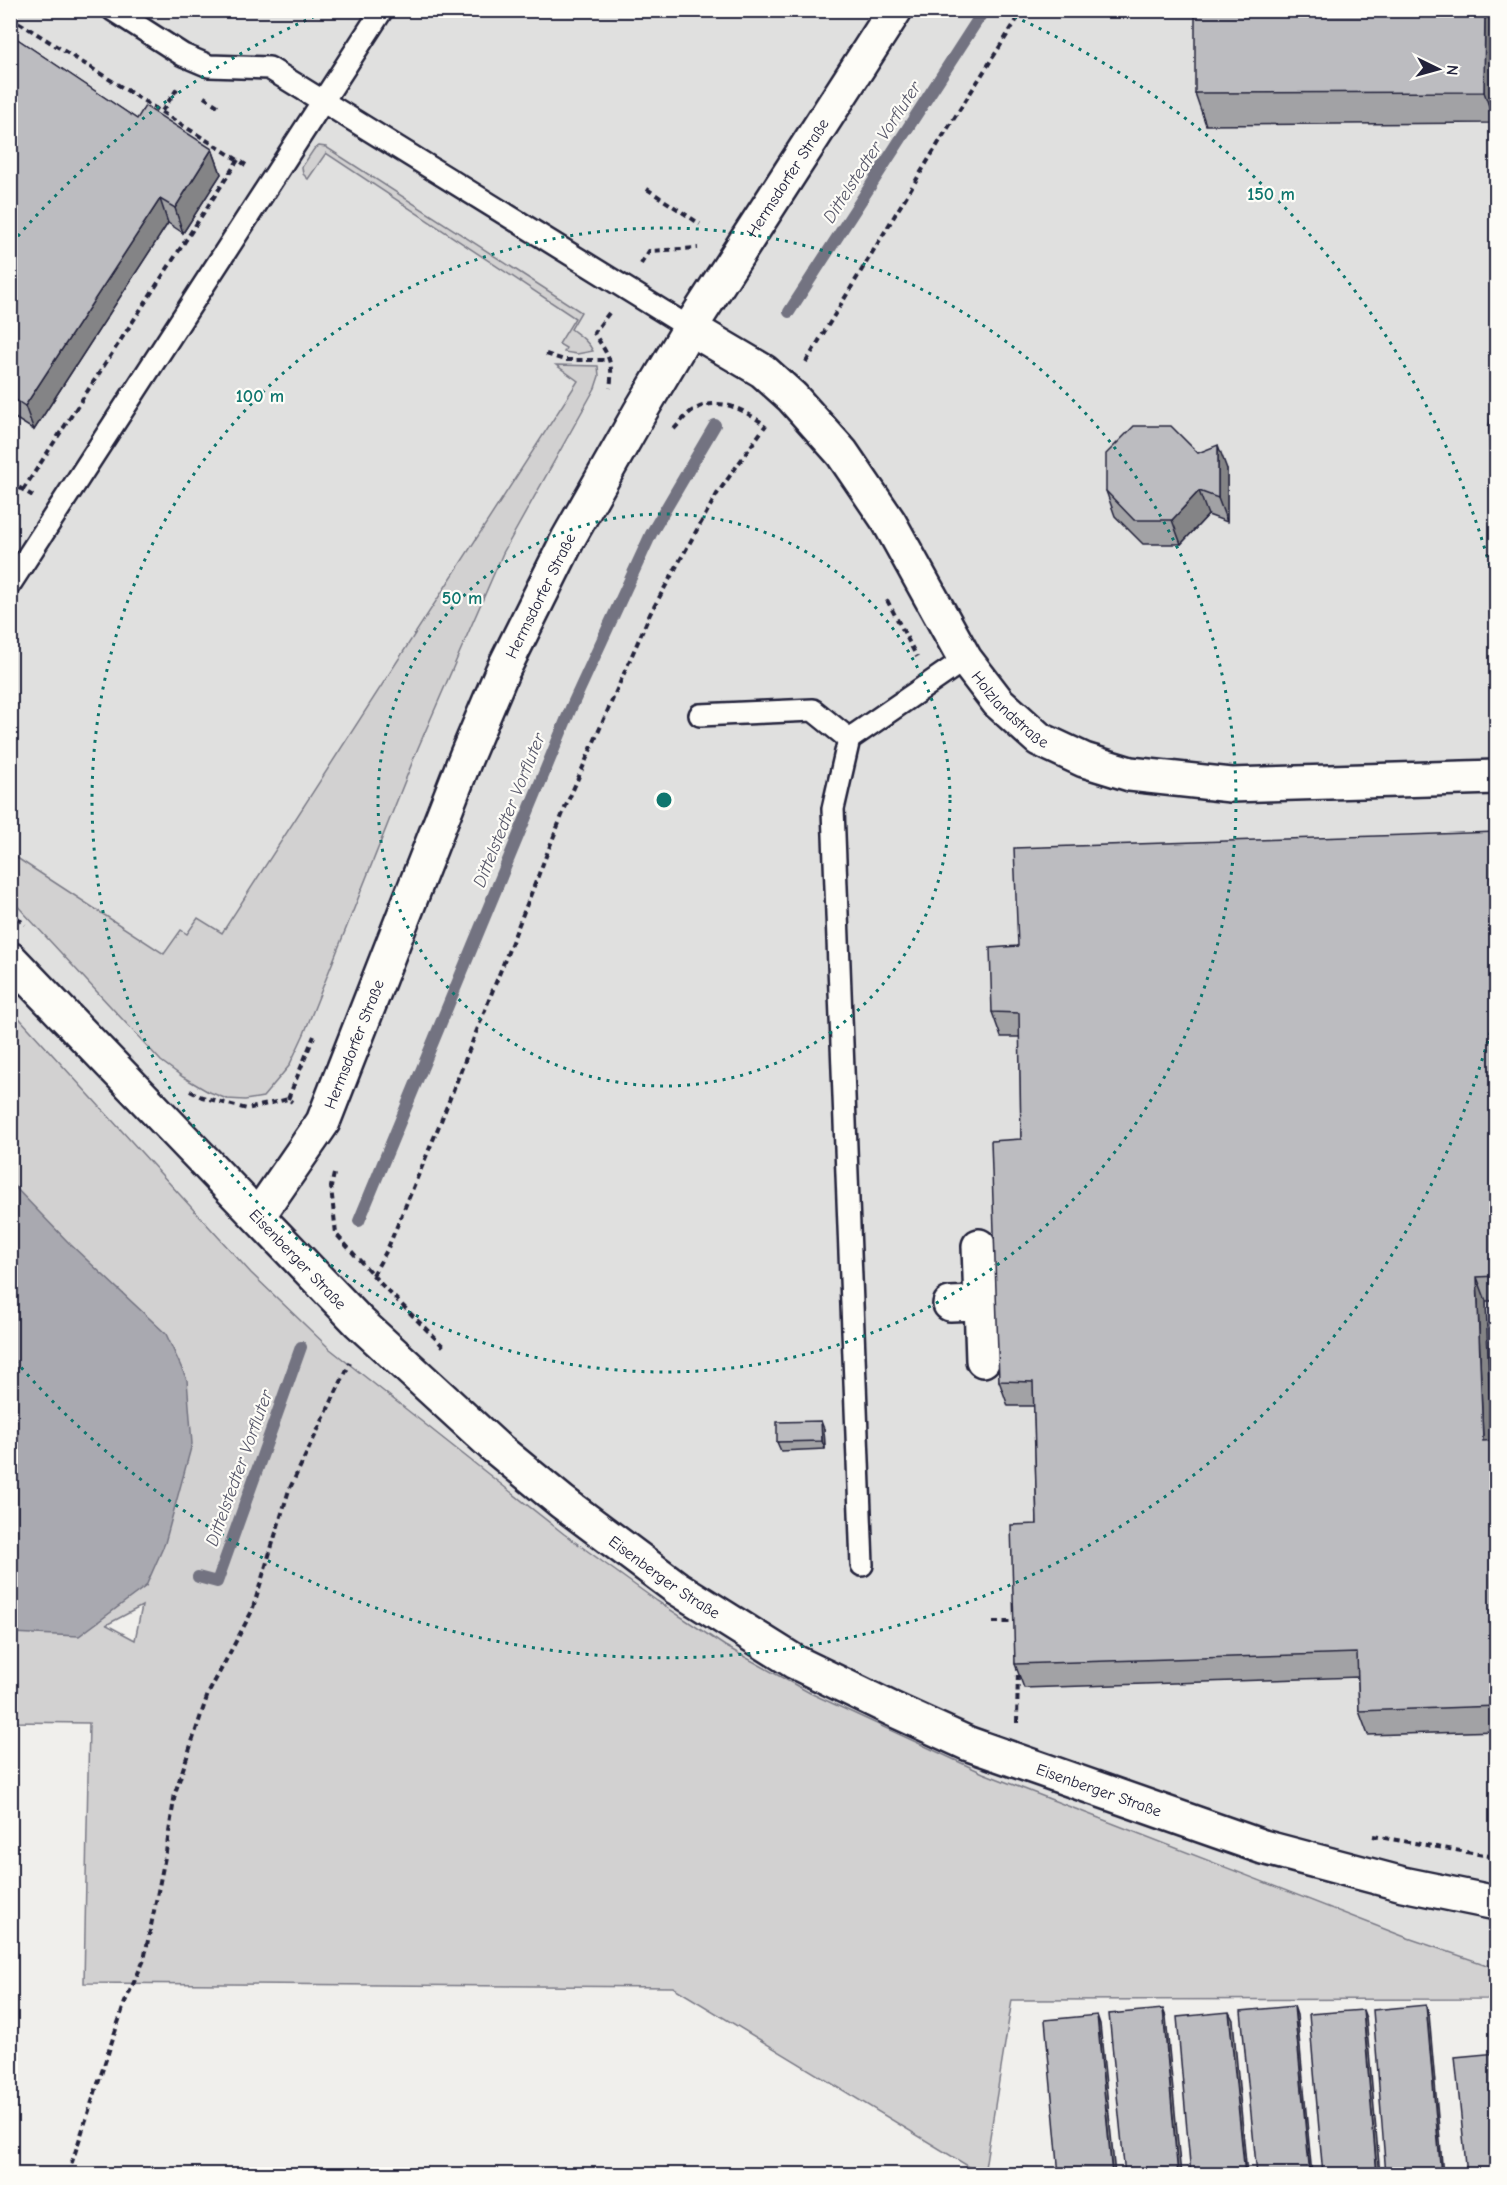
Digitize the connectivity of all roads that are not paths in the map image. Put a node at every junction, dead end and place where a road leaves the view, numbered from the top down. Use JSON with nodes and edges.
{"nodes":[{"id":1,"x":113,"y":10,"type":"edge"},
{"id":2,"x":382,"y":10,"type":"edge"},
{"id":3,"x":895,"y":10,"type":"edge"},
{"id":4,"x":323,"y":102,"type":"junction"},
{"id":5,"x":690,"y":328,"type":"junction"},
{"id":6,"x":10,"y":584,"type":"edge"},
{"id":7,"x":965,"y":659,"type":"junction"},
{"id":8,"x":700,"y":715,"type":"dead end"},
{"id":9,"x":849,"y":739,"type":"junction"},
{"id":10,"x":1497,"y":777,"type":"edge"},
{"id":11,"x":10,"y":959,"type":"edge"},
{"id":12,"x":258,"y":1216,"type":"junction"},
{"id":13,"x":979,"y":1246,"type":"dead end"},
{"id":14,"x":983,"y":1360,"type":"dead end"},
{"id":15,"x":862,"y":1564,"type":"dead end"},
{"id":16,"x":1497,"y":1903,"type":"edge"}],
"edges":[{"from":1,"to":4,"type":"lane"},
{"from":2,"to":4,"type":"lane"},
{"from":3,"to":5,"type":"street","name":"Hermsdorfer Straße"},
{"from":4,"to":5,"type":"lane"},
{"from":4,"to":6,"type":"lane"},
{"from":5,"to":7,"type":"street","name":"Holzlandstraße"},
{"from":5,"to":12,"type":"street","name":"Hermsdorfer Straße"},
{"from":7,"to":9,"type":"lane"},
{"from":7,"to":10,"type":"street","name":"Holzlandstraße"},
{"from":8,"to":9,"type":"lane"},
{"from":9,"to":15,"type":"lane"},
{"from":11,"to":12,"type":"street","name":"Eisenberger Straße"},
{"from":12,"to":16,"type":"street","name":"Eisenberger Straße"},
{"from":13,"to":14,"type":"street"}]}
